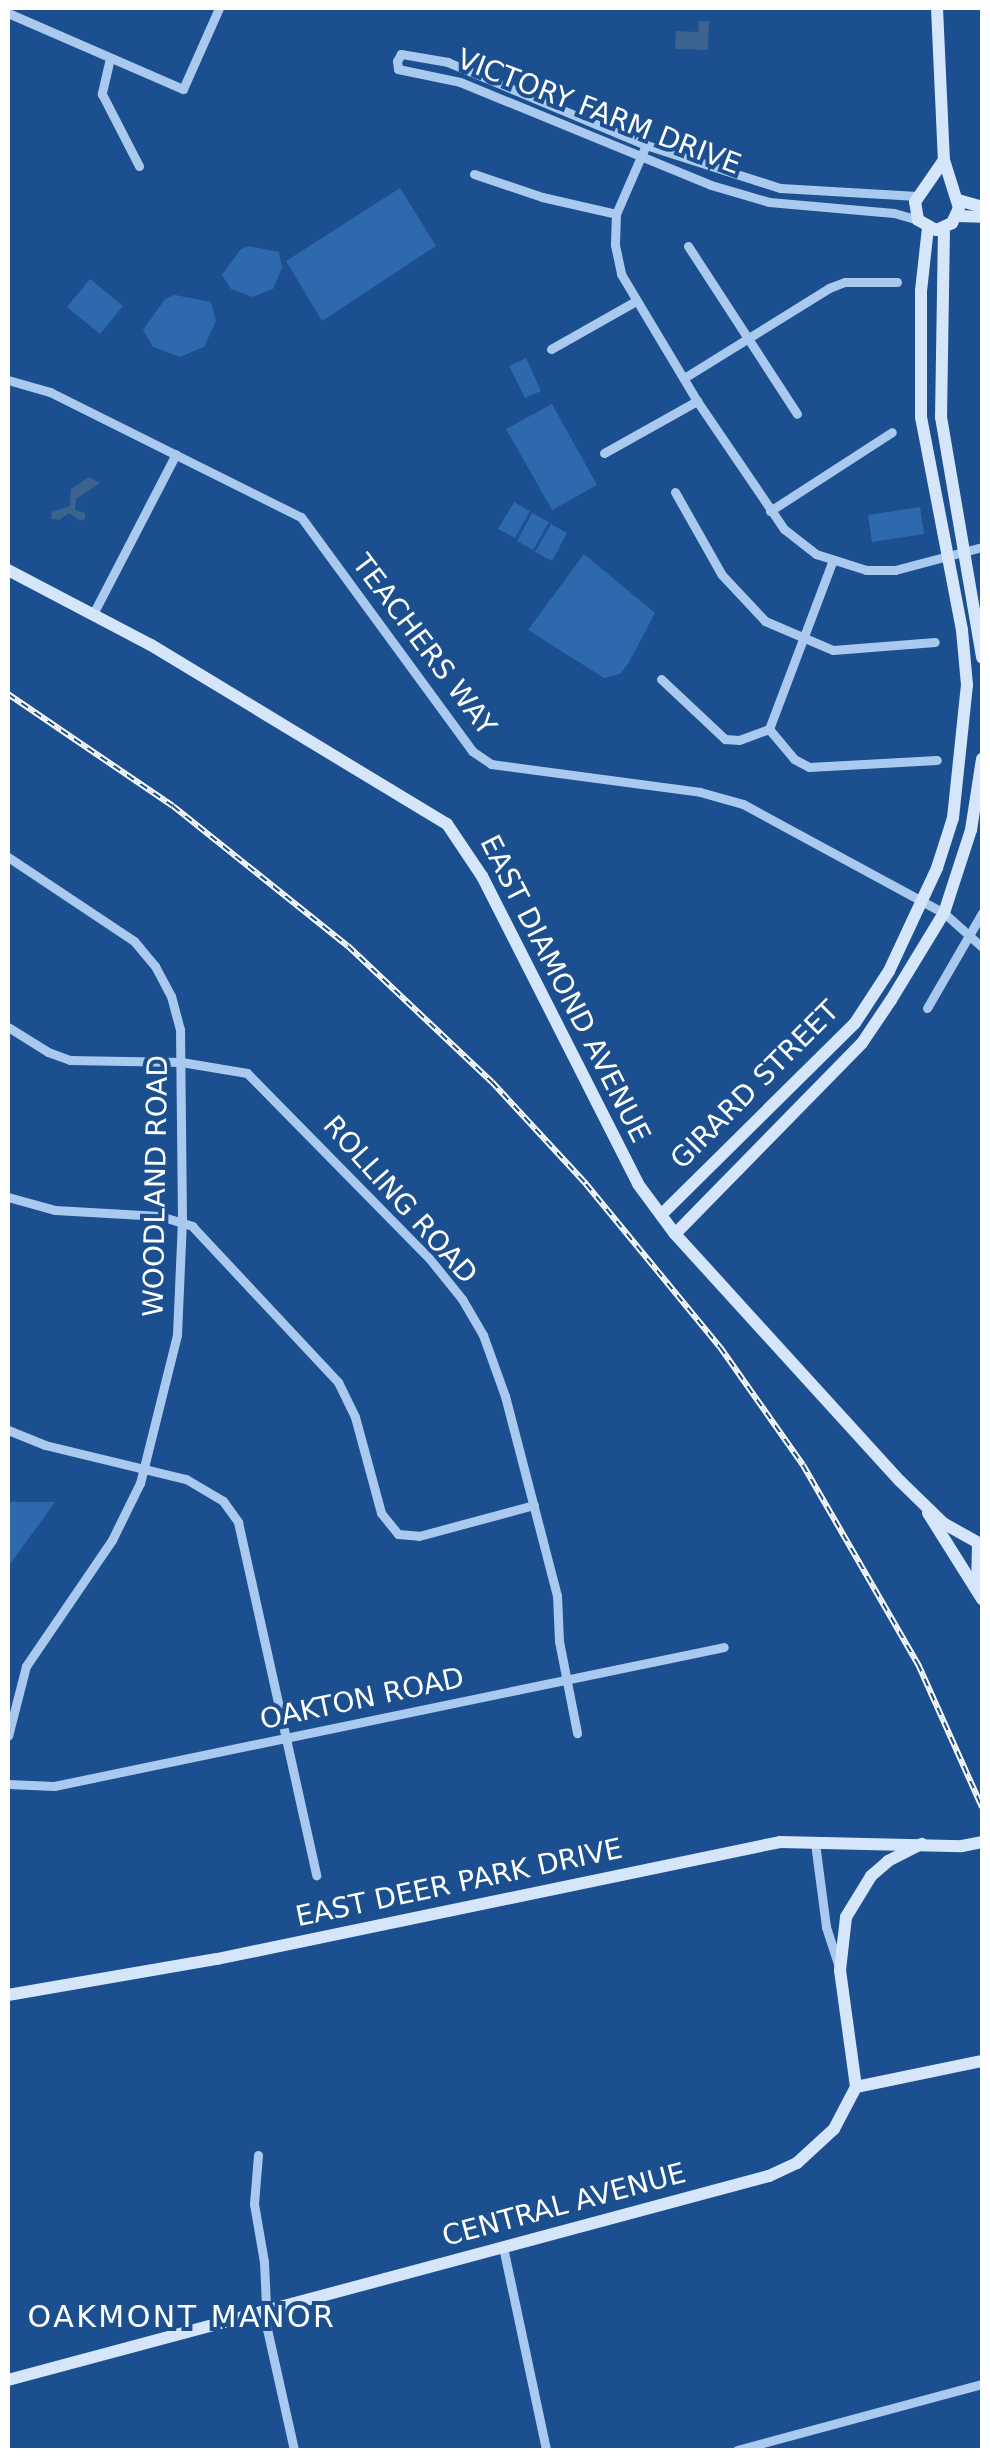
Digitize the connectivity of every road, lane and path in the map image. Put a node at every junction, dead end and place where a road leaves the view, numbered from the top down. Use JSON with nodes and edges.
{"nodes":[{"id":1,"x":219,"y":8,"type":"edge"},
{"id":2,"x":938,"y":8,"type":"edge"},
{"id":3,"x":8,"y":13,"type":"edge"},
{"id":4,"x":110,"y":58,"type":"junction"},
{"id":5,"x":646,"y":145,"type":"junction"},
{"id":6,"x":639,"y":159,"type":"junction"},
{"id":7,"x":944,"y":160,"type":"junction"},
{"id":8,"x":139,"y":166,"type":"dead end"},
{"id":9,"x":474,"y":174,"type":"dead end"},
{"id":10,"x":922,"y":192,"type":"junction"},
{"id":11,"x":955,"y":196,"type":"junction"},
{"id":12,"x":982,"y":207,"type":"edge"},
{"id":13,"x":616,"y":214,"type":"junction"},
{"id":14,"x":957,"y":216,"type":"junction"},
{"id":15,"x":982,"y":218,"type":"edge"},
{"id":16,"x":923,"y":224,"type":"junction"},
{"id":17,"x":944,"y":228,"type":"junction"},
{"id":18,"x":688,"y":246,"type":"dead end"},
{"id":19,"x":897,"y":282,"type":"dead end"},
{"id":20,"x":634,"y":302,"type":"junction"},
{"id":21,"x":747,"y":337,"type":"junction"},
{"id":22,"x":551,"y":349,"type":"dead end"},
{"id":23,"x":684,"y":378,"type":"junction"},
{"id":24,"x":8,"y":380,"type":"edge"},
{"id":25,"x":697,"y":401,"type":"junction"},
{"id":26,"x":797,"y":414,"type":"dead end"},
{"id":27,"x":892,"y":432,"type":"dead end"},
{"id":28,"x":176,"y":454,"type":"junction"},
{"id":29,"x":604,"y":454,"type":"dead end"},
{"id":30,"x":675,"y":492,"type":"dead end"},
{"id":31,"x":770,"y":511,"type":"junction"},
{"id":32,"x":982,"y":547,"type":"edge"},
{"id":33,"x":964,"y":553,"type":"junction"},
{"id":34,"x":946,"y":558,"type":"junction"},
{"id":35,"x":832,"y":562,"type":"junction"},
{"id":36,"x":8,"y":570,"type":"edge"},
{"id":37,"x":93,"y":614,"type":"junction"},
{"id":38,"x":802,"y":639,"type":"junction"},
{"id":39,"x":935,"y":642,"type":"dead end"},
{"id":40,"x":982,"y":658,"type":"edge"},
{"id":41,"x":660,"y":679,"type":"dead end"},
{"id":42,"x":769,"y":729,"type":"junction"},
{"id":43,"x":937,"y":760,"type":"dead end"},
{"id":44,"x":982,"y":760,"type":"edge"},
{"id":45,"x":8,"y":857,"type":"edge"},
{"id":46,"x":922,"y":901,"type":"junction"},
{"id":47,"x":982,"y":913,"type":"edge"},
{"id":48,"x":944,"y":914,"type":"junction"},
{"id":49,"x":966,"y":935,"type":"junction"},
{"id":50,"x":982,"y":946,"type":"edge"},
{"id":51,"x":927,"y":1008,"type":"dead end"},
{"id":52,"x":8,"y":1026,"type":"edge"},
{"id":53,"x":180,"y":1062,"type":"junction"},
{"id":54,"x":8,"y":1197,"type":"edge"},
{"id":55,"x":662,"y":1215,"type":"junction"},
{"id":56,"x":182,"y":1220,"type":"junction"},
{"id":57,"x":675,"y":1234,"type":"junction"},
{"id":58,"x":8,"y":1430,"type":"edge"},
{"id":59,"x":144,"y":1470,"type":"junction"},
{"id":60,"x":534,"y":1505,"type":"junction"},
{"id":61,"x":924,"y":1506,"type":"junction"},
{"id":62,"x":980,"y":1544,"type":"edge"},
{"id":63,"x":980,"y":1595,"type":"edge"},
{"id":64,"x":724,"y":1648,"type":"dead end"},
{"id":65,"x":566,"y":1680,"type":"junction"},
{"id":66,"x":577,"y":1733,"type":"dead end"},
{"id":67,"x":8,"y":1736,"type":"edge"},
{"id":68,"x":289,"y":1736,"type":"junction"},
{"id":69,"x":8,"y":1784,"type":"edge"},
{"id":70,"x":982,"y":1842,"type":"edge"},
{"id":71,"x":816,"y":1843,"type":"junction"},
{"id":72,"x":922,"y":1844,"type":"junction"},
{"id":73,"x":316,"y":1875,"type":"dead end"},
{"id":74,"x":840,"y":1970,"type":"junction"},
{"id":75,"x":8,"y":1995,"type":"edge"},
{"id":76,"x":982,"y":2061,"type":"edge"},
{"id":77,"x":856,"y":2087,"type":"junction"},
{"id":78,"x":258,"y":2156,"type":"dead end"},
{"id":79,"x":503,"y":2247,"type":"junction"},
{"id":80,"x":266,"y":2311,"type":"junction"},
{"id":81,"x":8,"y":2380,"type":"edge"},
{"id":82,"x":982,"y":2384,"type":"edge"},
{"id":83,"x":294,"y":2450,"type":"edge"},
{"id":84,"x":546,"y":2450,"type":"edge"},
{"id":85,"x":737,"y":2450,"type":"edge"}],
"edges":[{"from":1,"to":4,"type":"street"},
{"from":2,"to":7,"type":"street"},
{"from":3,"to":4,"type":"street"},
{"from":4,"to":8,"type":"street"},
{"from":5,"to":6,"type":"street"},
{"from":5,"to":6,"type":"street","name":"VICTORY FARM DRIVE"},
{"from":5,"to":10,"type":"street","name":"VICTORY FARM DRIVE"},
{"from":6,"to":13,"type":"street"},
{"from":6,"to":16,"type":"street","name":"VICTORY FARM DRIVE"},
{"from":7,"to":10,"type":"street"},
{"from":7,"to":11,"type":"street"},
{"from":9,"to":13,"type":"street"},
{"from":10,"to":11,"type":"street"},
{"from":10,"to":16,"type":"street","name":"GIRARD STREET"},
{"from":11,"to":12,"type":"street"},
{"from":11,"to":14,"type":"street"},
{"from":13,"to":20,"type":"street"},
{"from":14,"to":15,"type":"street"},
{"from":14,"to":17,"type":"street"},
{"from":16,"to":17,"type":"street"},
{"from":16,"to":34,"type":"street","name":"GIRARD STREET"},
{"from":17,"to":33,"type":"street"},
{"from":18,"to":21,"type":"street"},
{"from":19,"to":21,"type":"street"},
{"from":20,"to":22,"type":"street"},
{"from":20,"to":23,"type":"street"},
{"from":21,"to":23,"type":"street"},
{"from":21,"to":26,"type":"street"},
{"from":23,"to":25,"type":"street"},
{"from":24,"to":28,"type":"street","name":"TEACHERS WAY"},
{"from":25,"to":29,"type":"street"},
{"from":25,"to":31,"type":"street"},
{"from":27,"to":31,"type":"street"},
{"from":28,"to":37,"type":"street"},
{"from":28,"to":46,"type":"street","name":"TEACHERS WAY"},
{"from":30,"to":38,"type":"street"},
{"from":31,"to":35,"type":"street"},
{"from":32,"to":33,"type":"street"},
{"from":33,"to":34,"type":"street"},
{"from":33,"to":40,"type":"street"},
{"from":34,"to":35,"type":"street"},
{"from":34,"to":46,"type":"street","name":"GIRARD STREET"},
{"from":35,"to":38,"type":"street"},
{"from":36,"to":37,"type":"street","name":"EAST DIAMOND AVENUE"},
{"from":37,"to":55,"type":"street","name":"EAST DIAMOND AVENUE"},
{"from":38,"to":39,"type":"street"},
{"from":38,"to":42,"type":"street"},
{"from":41,"to":42,"type":"street"},
{"from":42,"to":43,"type":"street"},
{"from":44,"to":48,"type":"street","name":"GIRARD STREET"},
{"from":45,"to":53,"type":"street","name":"WOODLAND ROAD"},
{"from":46,"to":48,"type":"street","name":"TEACHERS WAY"},
{"from":46,"to":55,"type":"street","name":"GIRARD STREET"},
{"from":47,"to":49,"type":"street"},
{"from":48,"to":49,"type":"street","name":"TEACHERS WAY"},
{"from":48,"to":57,"type":"street","name":"GIRARD STREET"},
{"from":49,"to":50,"type":"street","name":"TEACHERS WAY"},
{"from":49,"to":51,"type":"street"},
{"from":52,"to":53,"type":"street","name":"ROLLING ROAD"},
{"from":53,"to":56,"type":"street","name":"WOODLAND ROAD"},
{"from":53,"to":60,"type":"street","name":"ROLLING ROAD"},
{"from":54,"to":56,"type":"street"},
{"from":55,"to":57,"type":"street","name":"EAST DIAMOND AVENUE"},
{"from":56,"to":59,"type":"street","name":"WOODLAND ROAD"},
{"from":56,"to":60,"type":"street"},
{"from":57,"to":61,"type":"street","name":"EAST DIAMOND AVENUE"},
{"from":58,"to":59,"type":"street"},
{"from":59,"to":67,"type":"street","name":"WOODLAND ROAD"},
{"from":59,"to":68,"type":"street"},
{"from":60,"to":65,"type":"street","name":"ROLLING ROAD"},
{"from":61,"to":62,"type":"street","name":"EAST DIAMOND AVENUE"},
{"from":61,"to":63,"type":"street"},
{"from":62,"to":63,"type":"street"},
{"from":64,"to":65,"type":"street","name":"OAKTON ROAD"},
{"from":65,"to":66,"type":"street","name":"ROLLING ROAD"},
{"from":65,"to":68,"type":"street","name":"OAKTON ROAD"},
{"from":68,"to":69,"type":"street","name":"OAKTON ROAD"},
{"from":68,"to":73,"type":"street"},
{"from":70,"to":72,"type":"street","name":"EAST DEER PARK DRIVE"},
{"from":71,"to":72,"type":"street","name":"EAST DEER PARK DRIVE"},
{"from":71,"to":74,"type":"street"},
{"from":71,"to":75,"type":"street","name":"EAST DEER PARK DRIVE"},
{"from":72,"to":74,"type":"street","name":"EAST DEER PARK DRIVE"},
{"from":74,"to":77,"type":"street"},
{"from":76,"to":77,"type":"street"},
{"from":77,"to":79,"type":"street","name":"CENTRAL AVENUE"},
{"from":78,"to":80,"type":"street"},
{"from":79,"to":80,"type":"street","name":"CENTRAL AVENUE"},
{"from":79,"to":84,"type":"street"},
{"from":80,"to":81,"type":"street","name":"CENTRAL AVENUE"},
{"from":80,"to":83,"type":"street"},
{"from":82,"to":85,"type":"street"}]}
